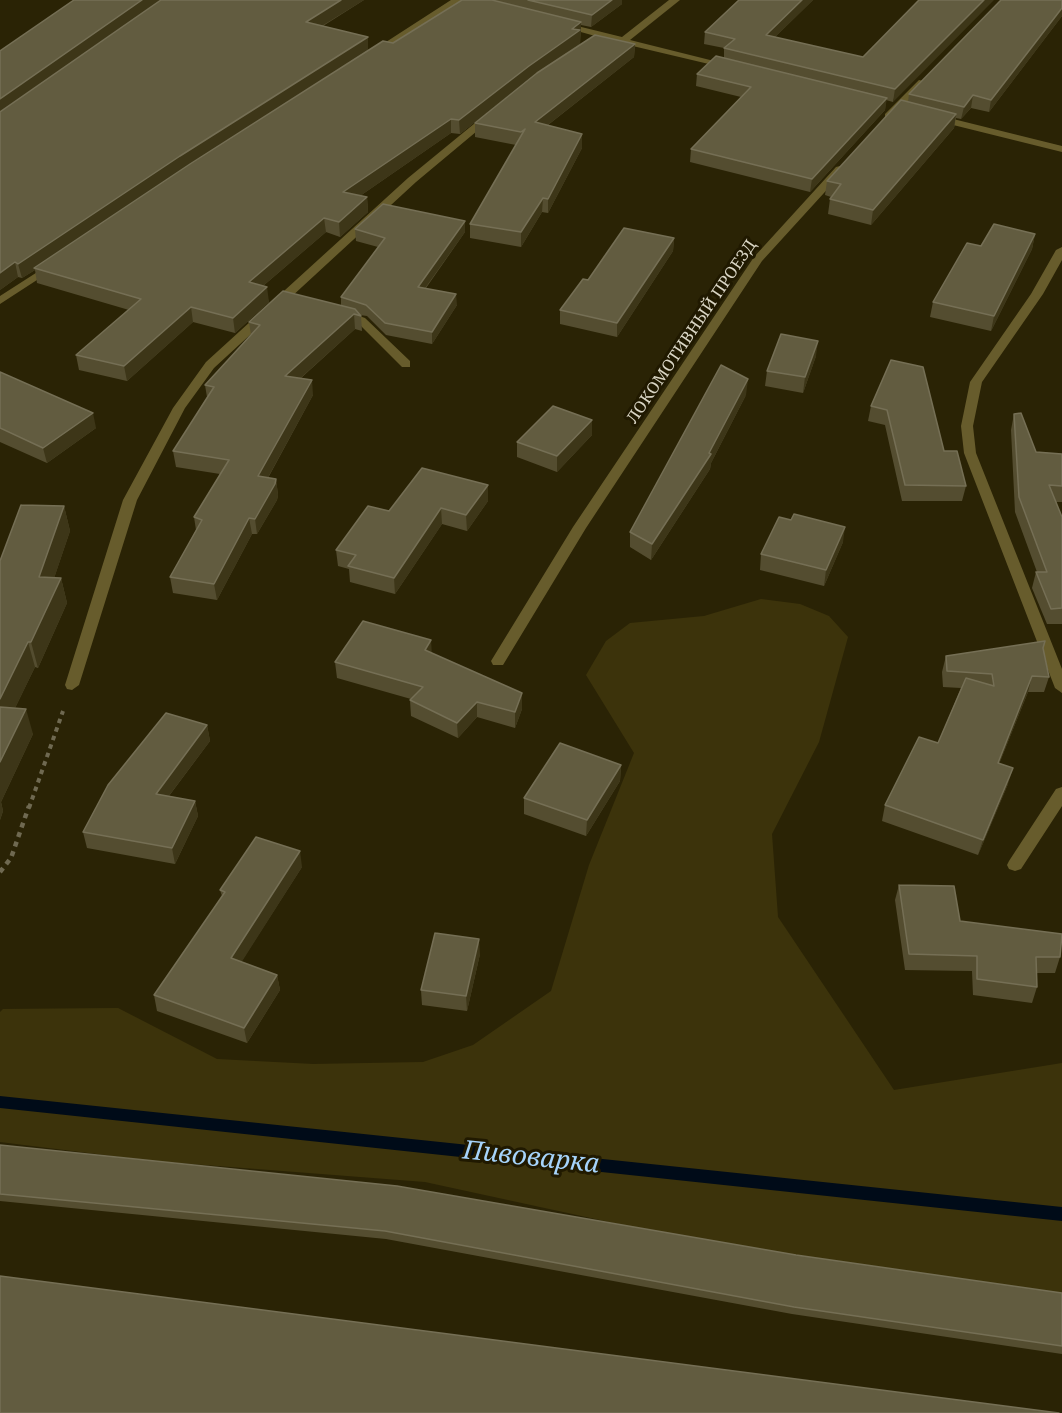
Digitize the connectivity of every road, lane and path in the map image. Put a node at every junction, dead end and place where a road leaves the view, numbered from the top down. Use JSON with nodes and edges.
{"nodes":[{"id":1,"x":458,"y":0,"type":"edge"},
{"id":2,"x":675,"y":0,"type":"edge"},
{"id":3,"x":470,"y":3,"type":"edge"},
{"id":4,"x":547,"y":22,"type":"edge"},
{"id":5,"x":623,"y":41,"type":"junction"},
{"id":6,"x":367,"y":58,"type":"edge"},
{"id":7,"x":736,"y":69,"type":"edge"},
{"id":8,"x":928,"y":75,"type":"edge"},
{"id":9,"x":498,"y":110,"type":"edge"},
{"id":10,"x":929,"y":117,"type":"edge"},
{"id":11,"x":880,"y":125,"type":"edge"},
{"id":12,"x":1062,"y":149,"type":"edge"},
{"id":13,"x":850,"y":159,"type":"edge"},
{"id":14,"x":1062,"y":250,"type":"edge"},
{"id":15,"x":59,"y":261,"type":"edge"},
{"id":16,"x":0,"y":301,"type":"edge"},
{"id":17,"x":330,"y":310,"type":"edge"},
{"id":18,"x":406,"y":364,"type":"dead end"},
{"id":19,"x":498,"y":661,"type":"dead end"},
{"id":20,"x":72,"y":685,"type":"joint"},
{"id":21,"x":1062,"y":688,"type":"edge"},
{"id":22,"x":1062,"y":794,"type":"edge"},
{"id":23,"x":1015,"y":865,"type":"dead end"},
{"id":24,"x":0,"y":872,"type":"edge"}],
"edges":[{"from":1,"to":3,"type":"street"},
{"from":1,"to":6,"type":"street"},
{"from":2,"to":5,"type":"street"},
{"from":4,"to":5,"type":"street"},
{"from":5,"to":7,"type":"street"},
{"from":8,"to":11,"type":"street"},
{"from":9,"to":20,"type":"street"},
{"from":10,"to":12,"type":"street"},
{"from":13,"to":19,"type":"street","name":"ЛОКОМОТИВНЫЙ ПРОЕЗД"},
{"from":14,"to":21,"type":"street"},
{"from":15,"to":16,"type":"street"},
{"from":17,"to":18,"type":"street"},
{"from":20,"to":24,"type":"path"},
{"from":22,"to":23,"type":"street"}]}
